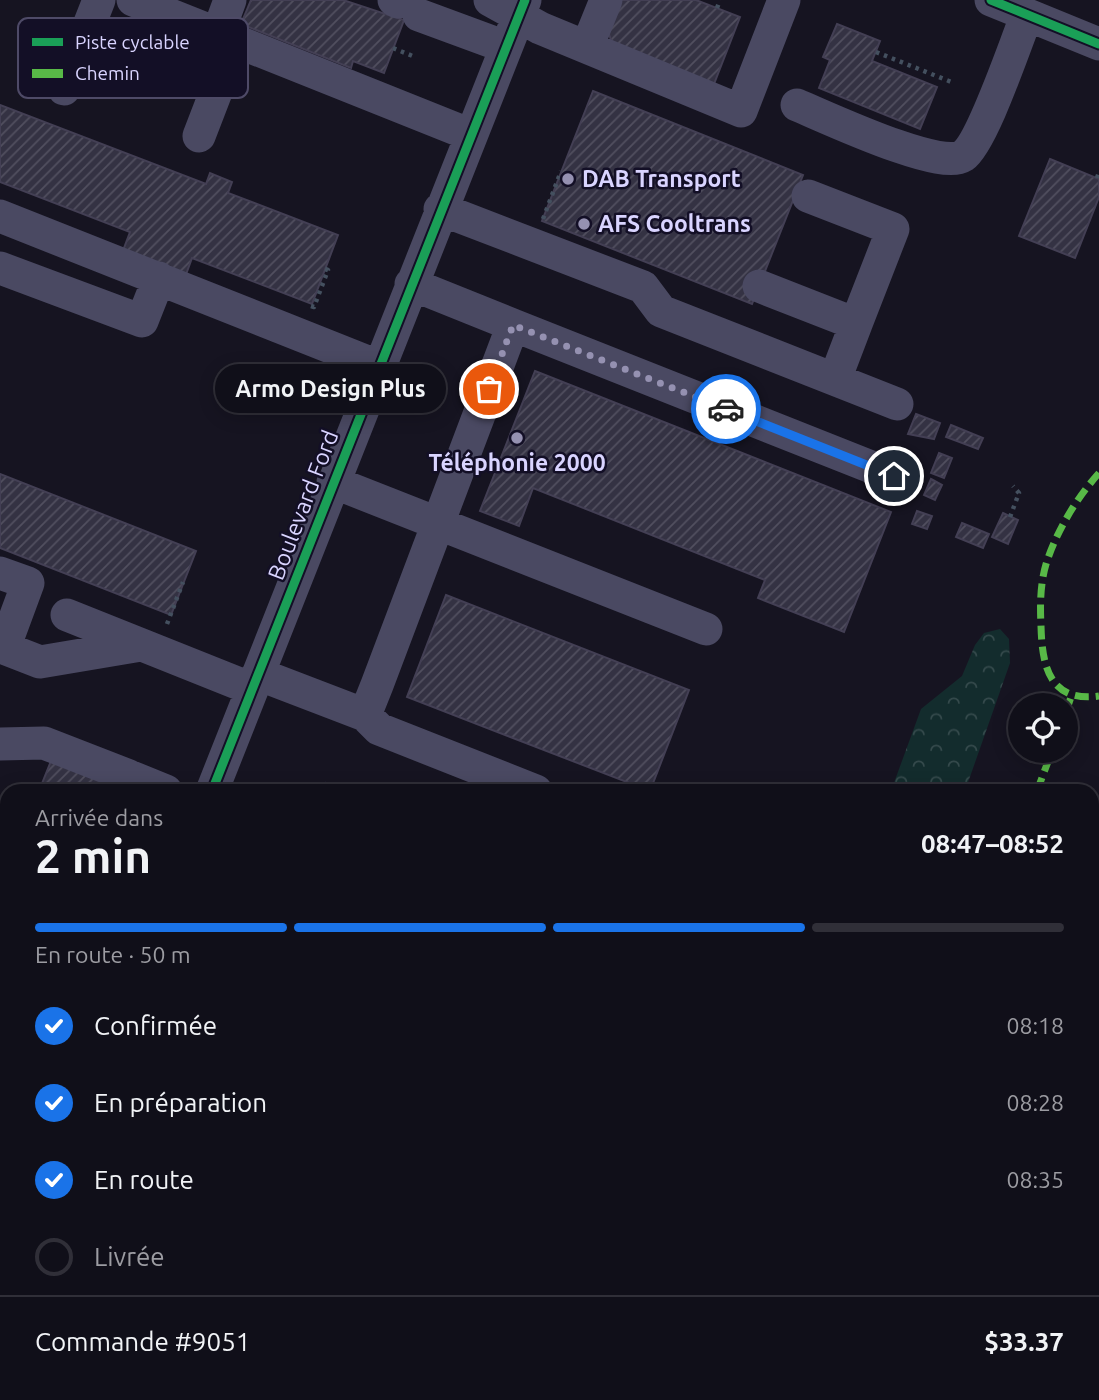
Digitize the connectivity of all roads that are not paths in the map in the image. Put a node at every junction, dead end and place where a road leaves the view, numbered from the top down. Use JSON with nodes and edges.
{"nodes":[{"id":1,"x":99,"y":0,"type":"edge"},
{"id":2,"x":133,"y":0,"type":"edge"},
{"id":3,"x":490,"y":0,"type":"edge"},
{"id":4,"x":606,"y":0,"type":"edge"},
{"id":5,"x":991,"y":0,"type":"edge"},
{"id":6,"x":773,"y":4,"type":"edge"},
{"id":7,"x":404,"y":5,"type":"edge"},
{"id":8,"x":522,"y":8,"type":"edge"},
{"id":9,"x":1027,"y":15,"type":"junction"},
{"id":10,"x":92,"y":18,"type":"edge"},
{"id":11,"x":179,"y":18,"type":"edge"},
{"id":12,"x":1099,"y":44,"type":"edge"},
{"id":13,"x":248,"y":45,"type":"edge"},
{"id":14,"x":506,"y":47,"type":"junction"},
{"id":15,"x":587,"y":47,"type":"junction"},
{"id":16,"x":210,"y":98,"type":"edge"},
{"id":17,"x":797,"y":105,"type":"dead end"},
{"id":18,"x":471,"y":135,"type":"junction"},
{"id":19,"x":199,"y":136,"type":"dead end"},
{"id":20,"x":808,"y":196,"type":"dead end"},
{"id":21,"x":440,"y":209,"type":"junction"},
{"id":22,"x":0,"y":216,"type":"edge"},
{"id":23,"x":0,"y":268,"type":"edge"},
{"id":24,"x":159,"y":278,"type":"junction"},
{"id":25,"x":411,"y":284,"type":"junction"},
{"id":26,"x":759,"y":286,"type":"dead end"},
{"id":27,"x":856,"y":324,"type":"junction"},
{"id":28,"x":513,"y":325,"type":"junction"},
{"id":29,"x":378,"y":366,"type":"junction"},
{"id":30,"x":835,"y":379,"type":"junction"},
{"id":31,"x":897,"y":404,"type":"dead end"},
{"id":32,"x":894,"y":476,"type":"dead end"},
{"id":33,"x":332,"y":482,"type":"junction"},
{"id":34,"x":438,"y":524,"type":"junction"},
{"id":35,"x":0,"y":573,"type":"edge"},
{"id":36,"x":10,"y":599,"type":"edge"},
{"id":37,"x":67,"y":615,"type":"dead end"},
{"id":38,"x":706,"y":629,"type":"dead end"},
{"id":39,"x":141,"y":645,"type":"junction"},
{"id":40,"x":255,"y":681,"type":"junction"},
{"id":41,"x":365,"y":715,"type":"junction"},
{"id":42,"x":0,"y":744,"type":"edge"},
{"id":43,"x":126,"y":784,"type":"edge"},
{"id":44,"x":215,"y":784,"type":"edge"},
{"id":45,"x":518,"y":784,"type":"edge"}],
"edges":[{"from":1,"to":10,"type":"street"},
{"from":2,"to":11,"type":"street"},
{"from":3,"to":8,"type":"street"},
{"from":4,"to":15,"type":"street"},
{"from":5,"to":9,"type":"street"},
{"from":6,"to":15,"type":"street"},
{"from":7,"to":14,"type":"street"},
{"from":8,"to":14,"type":"street","name":"Boulevard Ford"},
{"from":8,"to":15,"type":"street"},
{"from":9,"to":12,"type":"street"},
{"from":9,"to":17,"type":"street"},
{"from":13,"to":18,"type":"street"},
{"from":14,"to":18,"type":"street","name":"Boulevard Ford"},
{"from":16,"to":19,"type":"street"},
{"from":18,"to":21,"type":"street","name":"Boulevard Ford"},
{"from":20,"to":27,"type":"street"},
{"from":21,"to":25,"type":"street","name":"Boulevard Ford"},
{"from":21,"to":30,"type":"street"},
{"from":22,"to":24,"type":"street"},
{"from":23,"to":24,"type":"street"},
{"from":24,"to":29,"type":"street"},
{"from":25,"to":28,"type":"street"},
{"from":25,"to":29,"type":"street","name":"Boulevard Ford"},
{"from":26,"to":27,"type":"street"},
{"from":27,"to":30,"type":"street"},
{"from":28,"to":32,"type":"street"},
{"from":28,"to":34,"type":"street"},
{"from":29,"to":33,"type":"street","name":"Boulevard Ford"},
{"from":30,"to":31,"type":"street"},
{"from":33,"to":34,"type":"street"},
{"from":33,"to":40,"type":"street","name":"Boulevard Ford"},
{"from":34,"to":38,"type":"street"},
{"from":34,"to":41,"type":"street"},
{"from":35,"to":36,"type":"street"},
{"from":36,"to":39,"type":"street"},
{"from":37,"to":39,"type":"street"},
{"from":39,"to":40,"type":"street"},
{"from":40,"to":41,"type":"street"},
{"from":40,"to":44,"type":"street","name":"Boulevard Ford"},
{"from":41,"to":45,"type":"street"},
{"from":42,"to":43,"type":"street"}]}
